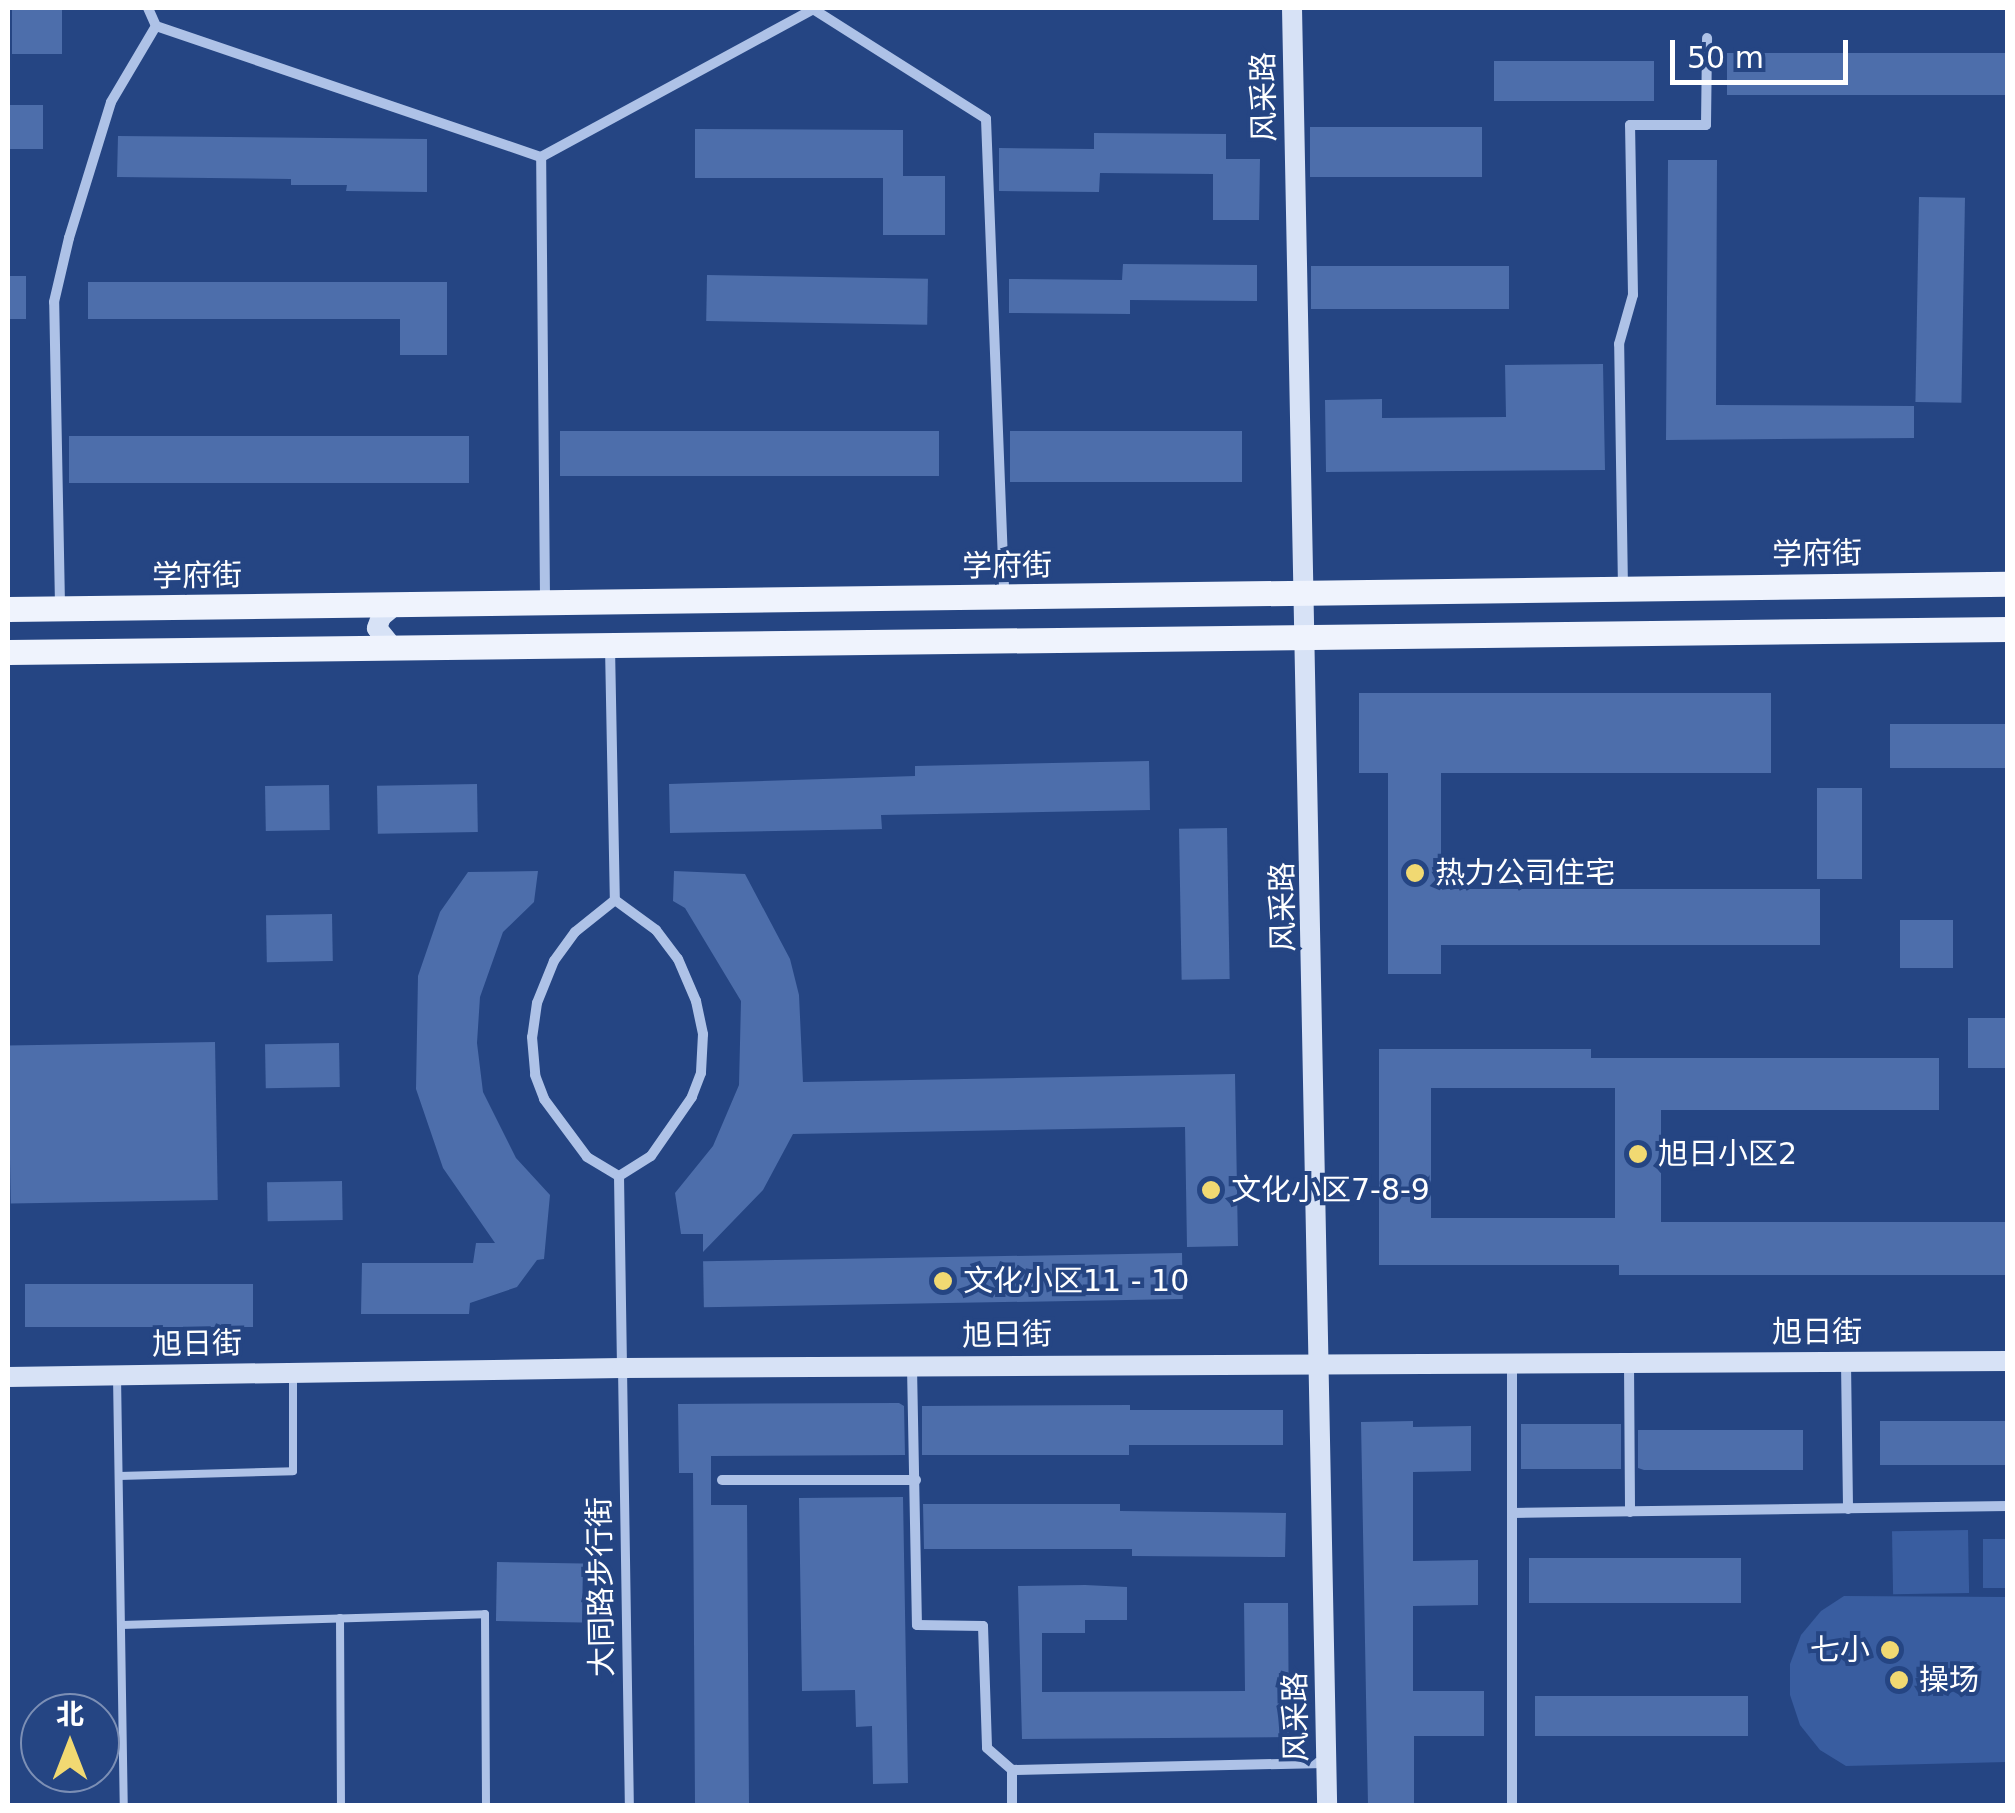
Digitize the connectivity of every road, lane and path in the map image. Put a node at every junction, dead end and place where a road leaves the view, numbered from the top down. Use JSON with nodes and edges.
{"nodes":[{"id":1,"x":148,"y":8,"type":"edge"},
{"id":2,"x":814,"y":8,"type":"edge"},
{"id":3,"x":1292,"y":8,"type":"edge"},
{"id":4,"x":156,"y":26,"type":"junction"},
{"id":5,"x":1707,"y":38,"type":"dead end"},
{"id":6,"x":541,"y":157,"type":"junction"},
{"id":7,"x":2008,"y":584,"type":"edge"},
{"id":8,"x":1623,"y":590,"type":"junction"},
{"id":9,"x":1304,"y":595,"type":"junction"},
{"id":10,"x":1004,"y":598,"type":"junction"},
{"id":11,"x":545,"y":605,"type":"junction"},
{"id":12,"x":394,"y":606,"type":"junction"},
{"id":13,"x":8,"y":610,"type":"edge"},
{"id":14,"x":60,"y":610,"type":"junction"},
{"id":15,"x":2008,"y":630,"type":"edge"},
{"id":16,"x":1308,"y":640,"type":"junction"},
{"id":17,"x":610,"y":646,"type":"junction"},
{"id":18,"x":394,"y":649,"type":"junction"},
{"id":19,"x":8,"y":652,"type":"edge"},
{"id":20,"x":615,"y":900,"type":"junction"},
{"id":21,"x":619,"y":1176,"type":"junction"},
{"id":22,"x":2008,"y":1361,"type":"edge"},
{"id":23,"x":1321,"y":1362,"type":"junction"},
{"id":24,"x":1846,"y":1362,"type":"junction"},
{"id":25,"x":1629,"y":1363,"type":"junction"},
{"id":26,"x":1512,"y":1364,"type":"junction"},
{"id":27,"x":912,"y":1366,"type":"junction"},
{"id":28,"x":622,"y":1368,"type":"junction"},
{"id":29,"x":294,"y":1373,"type":"junction"},
{"id":30,"x":117,"y":1376,"type":"junction"},
{"id":31,"x":8,"y":1377,"type":"edge"},
{"id":32,"x":119,"y":1476,"type":"junction"},
{"id":33,"x":722,"y":1480,"type":"dead end"},
{"id":34,"x":916,"y":1480,"type":"junction"},
{"id":35,"x":2008,"y":1506,"type":"edge"},
{"id":36,"x":1848,"y":1509,"type":"junction"},
{"id":37,"x":1630,"y":1512,"type":"junction"},
{"id":38,"x":1512,"y":1513,"type":"junction"},
{"id":39,"x":340,"y":1618,"type":"junction"},
{"id":40,"x":121,"y":1625,"type":"junction"},
{"id":41,"x":1327,"y":1763,"type":"junction"},
{"id":42,"x":1012,"y":1770,"type":"junction"},
{"id":43,"x":124,"y":1806,"type":"edge"},
{"id":44,"x":342,"y":1806,"type":"edge"},
{"id":45,"x":486,"y":1806,"type":"edge"},
{"id":46,"x":629,"y":1806,"type":"edge"},
{"id":47,"x":1012,"y":1806,"type":"edge"},
{"id":48,"x":1328,"y":1806,"type":"edge"},
{"id":49,"x":1512,"y":1806,"type":"edge"}],
"edges":[{"from":1,"to":4,"type":"street"},
{"from":2,"to":6,"type":"street"},
{"from":2,"to":10,"type":"street"},
{"from":3,"to":9,"type":"main road","name":"风采路"},
{"from":4,"to":6,"type":"street"},
{"from":4,"to":14,"type":"street"},
{"from":5,"to":8,"type":"street"},
{"from":6,"to":11,"type":"street"},
{"from":7,"to":8,"type":"main road","name":"学府街"},
{"from":8,"to":9,"type":"main road","name":"学府街"},
{"from":9,"to":10,"type":"main road","name":"学府街"},
{"from":9,"to":16,"type":"main road","name":"风采路"},
{"from":10,"to":11,"type":"main road","name":"学府街"},
{"from":11,"to":12,"type":"main road","name":"学府街"},
{"from":12,"to":14,"type":"main road","name":"学府街"},
{"from":12,"to":18,"type":"main road"},
{"from":13,"to":14,"type":"main road","name":"学府街"},
{"from":15,"to":16,"type":"main road"},
{"from":16,"to":17,"type":"main road"},
{"from":16,"to":23,"type":"main road","name":"风采路"},
{"from":17,"to":18,"type":"main road"},
{"from":17,"to":20,"type":"street"},
{"from":18,"to":19,"type":"main road"},
{"from":20,"to":21,"type":"street"},
{"from":20,"to":21,"type":"street"},
{"from":21,"to":28,"type":"street"},
{"from":22,"to":24,"type":"main road","name":"旭日街"},
{"from":23,"to":26,"type":"main road","name":"旭日街"},
{"from":23,"to":27,"type":"main road","name":"旭日街"},
{"from":23,"to":41,"type":"main road","name":"风采路"},
{"from":24,"to":25,"type":"main road","name":"旭日街"},
{"from":24,"to":36,"type":"street"},
{"from":25,"to":26,"type":"main road","name":"旭日街"},
{"from":25,"to":37,"type":"street"},
{"from":26,"to":38,"type":"street"},
{"from":27,"to":28,"type":"main road","name":"旭日街"},
{"from":27,"to":34,"type":"street"},
{"from":28,"to":29,"type":"main road","name":"旭日街"},
{"from":28,"to":46,"type":"street","name":"大同路步行街"},
{"from":29,"to":30,"type":"main road","name":"旭日街"},
{"from":29,"to":32,"type":"lane"},
{"from":30,"to":31,"type":"main road","name":"旭日街"},
{"from":30,"to":32,"type":"lane"},
{"from":32,"to":40,"type":"lane"},
{"from":33,"to":34,"type":"street"},
{"from":34,"to":42,"type":"street"},
{"from":35,"to":36,"type":"street"},
{"from":36,"to":37,"type":"street"},
{"from":37,"to":38,"type":"street"},
{"from":38,"to":49,"type":"street"},
{"from":39,"to":40,"type":"lane"},
{"from":39,"to":44,"type":"lane"},
{"from":39,"to":45,"type":"lane"},
{"from":40,"to":43,"type":"lane"},
{"from":41,"to":42,"type":"street"},
{"from":41,"to":48,"type":"main road","name":"风采路"},
{"from":42,"to":47,"type":"street"}]}
